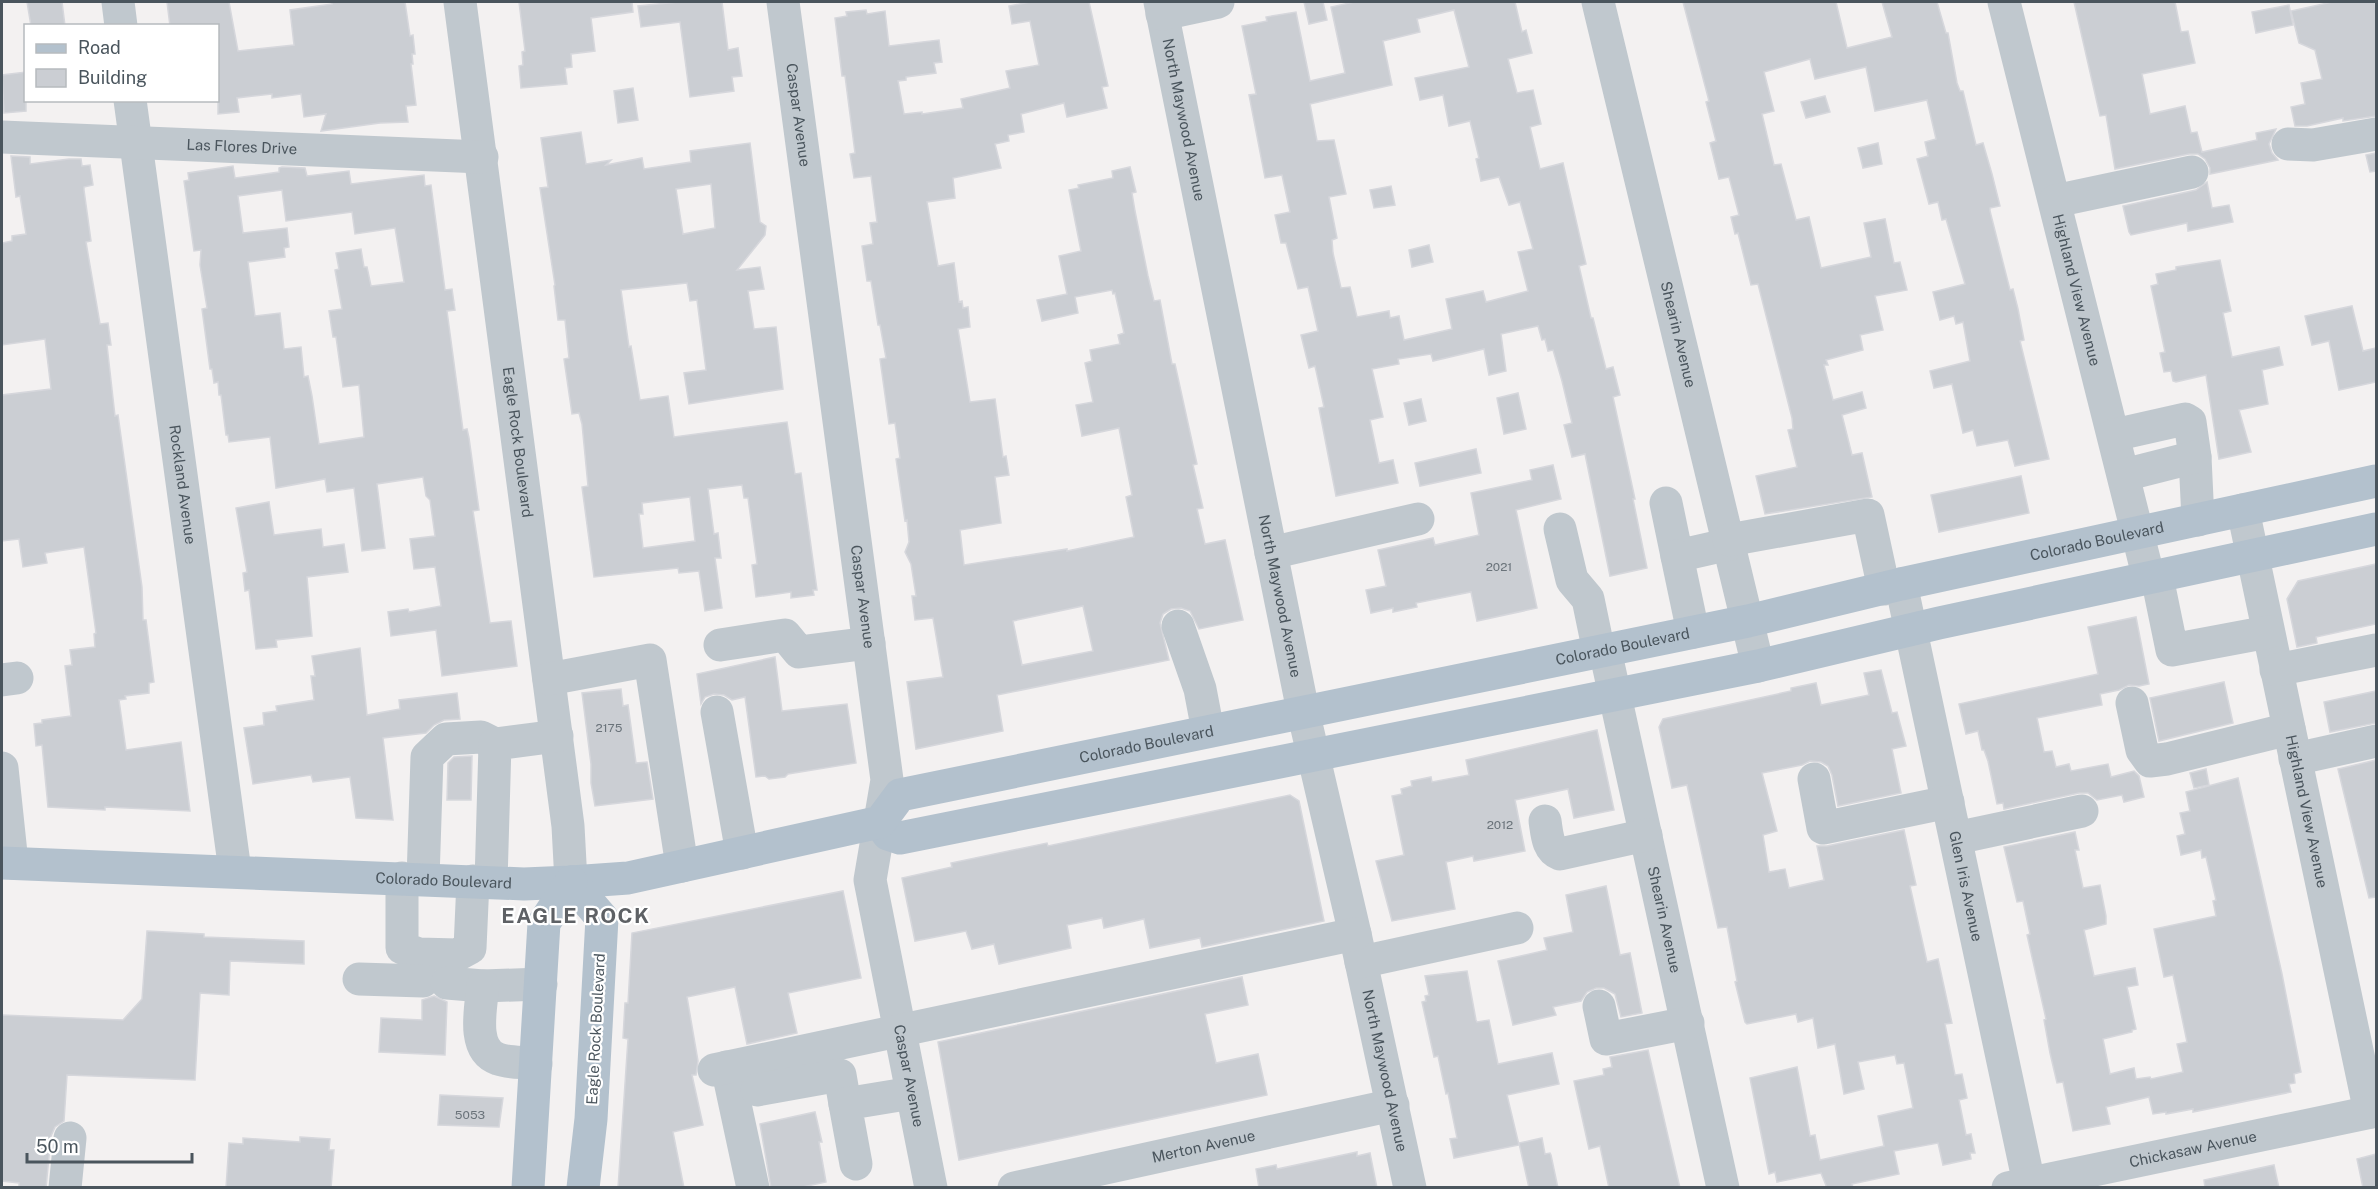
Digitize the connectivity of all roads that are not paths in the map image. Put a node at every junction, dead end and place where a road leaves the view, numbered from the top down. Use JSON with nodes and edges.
{"nodes":[{"id":1,"x":118,"y":2,"type":"edge"},
{"id":2,"x":460,"y":2,"type":"edge"},
{"id":3,"x":783,"y":2,"type":"edge"},
{"id":4,"x":1218,"y":2,"type":"edge"},
{"id":5,"x":1598,"y":2,"type":"edge"},
{"id":6,"x":2004,"y":2,"type":"edge"},
{"id":7,"x":1161,"y":8,"type":"edge"},
{"id":8,"x":121,"y":24,"type":"edge"},
{"id":9,"x":130,"y":102,"type":"edge"},
{"id":10,"x":2376,"y":134,"type":"edge"},
{"id":11,"x":2,"y":137,"type":"edge"},
{"id":12,"x":135,"y":144,"type":"junction"},
{"id":13,"x":2288,"y":144,"type":"dead end"},
{"id":14,"x":482,"y":158,"type":"junction"},
{"id":15,"x":2192,"y":171,"type":"dead end"},
{"id":16,"x":2055,"y":201,"type":"junction"},
{"id":17,"x":2114,"y":435,"type":"junction"},
{"id":18,"x":2195,"y":457,"type":"junction"},
{"id":19,"x":2124,"y":475,"type":"junction"},
{"id":20,"x":2376,"y":481,"type":"edge"},
{"id":21,"x":1666,"y":503,"type":"dead end"},
{"id":22,"x":2242,"y":510,"type":"junction"},
{"id":23,"x":1418,"y":519,"type":"dead end"},
{"id":24,"x":2198,"y":520,"type":"junction"},
{"id":25,"x":1560,"y":529,"type":"dead end"},
{"id":26,"x":2376,"y":530,"type":"edge"},
{"id":27,"x":2138,"y":534,"type":"junction"},
{"id":28,"x":1729,"y":542,"type":"junction"},
{"id":29,"x":1271,"y":553,"type":"junction"},
{"id":30,"x":1677,"y":556,"type":"junction"},
{"id":31,"x":2252,"y":557,"type":"junction"},
{"id":32,"x":2153,"y":578,"type":"junction"},
{"id":33,"x":1892,"y":586,"type":"junction"},
{"id":34,"x":1748,"y":621,"type":"junction"},
{"id":35,"x":1178,"y":626,"type":"dead end"},
{"id":36,"x":1911,"y":630,"type":"junction"},
{"id":37,"x":1693,"y":632,"type":"junction"},
{"id":38,"x":2268,"y":632,"type":"junction"},
{"id":39,"x":869,"y":643,"type":"junction"},
{"id":40,"x":720,"y":645,"type":"dead end"},
{"id":41,"x":2376,"y":650,"type":"edge"},
{"id":42,"x":1602,"y":651,"type":"junction"},
{"id":43,"x":1758,"y":666,"type":"junction"},
{"id":44,"x":2276,"y":670,"type":"junction"},
{"id":45,"x":549,"y":679,"type":"junction"},
{"id":46,"x":1615,"y":696,"type":"junction"},
{"id":47,"x":2132,"y":703,"type":"dead end"},
{"id":48,"x":1303,"y":711,"type":"junction"},
{"id":49,"x":717,"y":712,"type":"dead end"},
{"id":50,"x":1208,"y":731,"type":"junction"},
{"id":51,"x":557,"y":736,"type":"junction"},
{"id":52,"x":2376,"y":741,"type":"edge"},
{"id":53,"x":495,"y":744,"type":"junction"},
{"id":54,"x":2292,"y":744,"type":"junction"},
{"id":55,"x":1314,"y":757,"type":"junction"},
{"id":56,"x":2,"y":768,"type":"edge"},
{"id":57,"x":1814,"y":779,"type":"dead end"},
{"id":58,"x":1948,"y":802,"type":"junction"},
{"id":59,"x":2082,"y":811,"type":"dead end"},
{"id":60,"x":1545,"y":821,"type":"dead end"},
{"id":61,"x":880,"y":822,"type":"junction"},
{"id":62,"x":1646,"y":835,"type":"junction"},
{"id":63,"x":1956,"y":838,"type":"junction"},
{"id":64,"x":741,"y":853,"type":"junction"},
{"id":65,"x":7,"y":863,"type":"edge"},
{"id":66,"x":682,"y":866,"type":"junction"},
{"id":67,"x":235,"y":871,"type":"junction"},
{"id":68,"x":412,"y":879,"type":"junction"},
{"id":69,"x":482,"y":882,"type":"junction"},
{"id":70,"x":571,"y":882,"type":"junction"},
{"id":71,"x":1517,"y":928,"type":"dead end"},
{"id":72,"x":402,"y":948,"type":"junction"},
{"id":73,"x":470,"y":948,"type":"junction"},
{"id":74,"x":1358,"y":948,"type":"junction"},
{"id":75,"x":359,"y":979,"type":"dead end"},
{"id":76,"x":445,"y":983,"type":"junction"},
{"id":77,"x":540,"y":984,"type":"junction"},
{"id":78,"x":1599,"y":1006,"type":"dead end"},
{"id":79,"x":1688,"y":1023,"type":"junction"},
{"id":80,"x":901,"y":1030,"type":"junction"},
{"id":81,"x":536,"y":1064,"type":"junction"},
{"id":82,"x":757,"y":1090,"type":"dead end"},
{"id":83,"x":912,"y":1093,"type":"junction"},
{"id":84,"x":845,"y":1104,"type":"junction"},
{"id":85,"x":1393,"y":1105,"type":"junction"},
{"id":86,"x":2373,"y":1112,"type":"edge"},
{"id":87,"x":70,"y":1138,"type":"dead end"},
{"id":88,"x":856,"y":1164,"type":"dead end"},
{"id":89,"x":2023,"y":1186,"type":"edge"},
{"id":90,"x":65,"y":1188,"type":"edge"},
{"id":91,"x":528,"y":1188,"type":"edge"},
{"id":92,"x":583,"y":1188,"type":"edge"},
{"id":93,"x":753,"y":1188,"type":"edge"},
{"id":94,"x":931,"y":1188,"type":"edge"},
{"id":95,"x":1014,"y":1188,"type":"edge"},
{"id":96,"x":1410,"y":1188,"type":"edge"},
{"id":97,"x":1723,"y":1188,"type":"edge"}],
"edges":[{"from":1,"to":8,"type":"street"},
{"from":2,"to":14,"type":"street","name":"Eagle Rock Boulevard"},
{"from":3,"to":39,"type":"street","name":"Caspar Avenue"},
{"from":4,"to":7,"type":"street"},
{"from":5,"to":28,"type":"street","name":"Shearin Avenue"},
{"from":6,"to":16,"type":"street","name":"Highland View Avenue"},
{"from":7,"to":29,"type":"street","name":"North Maywood Avenue"},
{"from":9,"to":12,"type":"street","name":"Rockland Avenue"},
{"from":10,"to":13,"type":"street"},
{"from":11,"to":12,"type":"street","name":"Las Flores Drive"},
{"from":12,"to":14,"type":"street","name":"Las Flores Drive"},
{"from":12,"to":67,"type":"street","name":"Rockland Avenue"},
{"from":14,"to":45,"type":"street","name":"Eagle Rock Boulevard"},
{"from":15,"to":16,"type":"street"},
{"from":16,"to":17,"type":"street","name":"Highland View Avenue"},
{"from":17,"to":18,"type":"street"},
{"from":17,"to":19,"type":"street","name":"Highland View Avenue"},
{"from":18,"to":19,"type":"street"},
{"from":18,"to":24,"type":"street"},
{"from":19,"to":27,"type":"street","name":"Highland View Avenue"},
{"from":20,"to":22,"type":"main road","name":"Colorado Boulevard"},
{"from":21,"to":30,"type":"street"},
{"from":22,"to":24,"type":"main road","name":"Colorado Boulevard"},
{"from":22,"to":31,"type":"street","name":"Highland View Avenue"},
{"from":23,"to":29,"type":"street"},
{"from":24,"to":27,"type":"main road","name":"Colorado Boulevard"},
{"from":25,"to":42,"type":"street","name":"Shearin Avenue"},
{"from":26,"to":31,"type":"main road"},
{"from":27,"to":32,"type":"street","name":"Highland View Avenue"},
{"from":27,"to":33,"type":"main road","name":"Colorado Boulevard"},
{"from":28,"to":30,"type":"street"},
{"from":28,"to":33,"type":"street","name":"Glen Iris Avenue"},
{"from":28,"to":34,"type":"street","name":"Shearin Avenue"},
{"from":29,"to":48,"type":"street","name":"North Maywood Avenue"},
{"from":30,"to":37,"type":"street"},
{"from":31,"to":32,"type":"main road"},
{"from":31,"to":38,"type":"street","name":"Highland View Avenue"},
{"from":32,"to":36,"type":"main road"},
{"from":32,"to":38,"type":"street","name":"Highland View Avenue"},
{"from":33,"to":34,"type":"main road","name":"Colorado Boulevard"},
{"from":33,"to":36,"type":"street","name":"Glen Iris Avenue"},
{"from":34,"to":37,"type":"main road","name":"Colorado Boulevard"},
{"from":34,"to":43,"type":"street","name":"Shearin Avenue"},
{"from":35,"to":50,"type":"street"},
{"from":36,"to":43,"type":"main road"},
{"from":36,"to":58,"type":"street","name":"Glen Iris Avenue"},
{"from":37,"to":42,"type":"main road","name":"Colorado Boulevard"},
{"from":38,"to":44,"type":"street","name":"Highland View Avenue"},
{"from":39,"to":40,"type":"street"},
{"from":39,"to":61,"type":"street","name":"Caspar Avenue"},
{"from":41,"to":44,"type":"street"},
{"from":42,"to":46,"type":"street","name":"Shearin Avenue"},
{"from":42,"to":48,"type":"main road","name":"Colorado Boulevard"},
{"from":43,"to":46,"type":"main road"},
{"from":44,"to":54,"type":"street","name":"Highland View Avenue"},
{"from":45,"to":51,"type":"street","name":"Eagle Rock Boulevard"},
{"from":45,"to":66,"type":"street"},
{"from":46,"to":55,"type":"main road"},
{"from":46,"to":62,"type":"street","name":"Shearin Avenue"},
{"from":47,"to":54,"type":"street"},
{"from":48,"to":50,"type":"main road","name":"Colorado Boulevard"},
{"from":48,"to":55,"type":"street","name":"North Maywood Avenue"},
{"from":49,"to":64,"type":"street"},
{"from":50,"to":61,"type":"main road","name":"Colorado Boulevard"},
{"from":51,"to":53,"type":"street"},
{"from":51,"to":70,"type":"street","name":"Eagle Rock Boulevard"},
{"from":52,"to":54,"type":"street"},
{"from":53,"to":68,"type":"street"},
{"from":53,"to":69,"type":"street"},
{"from":54,"to":86,"type":"street","name":"Highland View Avenue"},
{"from":55,"to":61,"type":"main road"},
{"from":55,"to":74,"type":"street","name":"North Maywood Avenue"},
{"from":56,"to":65,"type":"street"},
{"from":57,"to":58,"type":"street"},
{"from":58,"to":63,"type":"street","name":"Glen Iris Avenue"},
{"from":59,"to":63,"type":"street"},
{"from":60,"to":62,"type":"street"},
{"from":61,"to":64,"type":"main road","name":"Colorado Boulevard"},
{"from":61,"to":80,"type":"street","name":"Caspar Avenue"},
{"from":62,"to":79,"type":"street","name":"Shearin Avenue"},
{"from":63,"to":89,"type":"street","name":"Glen Iris Avenue"},
{"from":64,"to":66,"type":"main road","name":"Colorado Boulevard"},
{"from":65,"to":67,"type":"main road","name":"Colorado Boulevard"},
{"from":66,"to":70,"type":"main road","name":"Colorado Boulevard"},
{"from":67,"to":68,"type":"main road","name":"Colorado Boulevard"},
{"from":68,"to":69,"type":"main road","name":"Colorado Boulevard"},
{"from":68,"to":72,"type":"street"},
{"from":69,"to":70,"type":"main road","name":"Colorado Boulevard"},
{"from":69,"to":73,"type":"street"},
{"from":70,"to":77,"type":"main road"},
{"from":70,"to":92,"type":"main road","name":"Eagle Rock Boulevard"},
{"from":71,"to":74,"type":"street"},
{"from":72,"to":73,"type":"street"},
{"from":72,"to":76,"type":"street"},
{"from":73,"to":76,"type":"street"},
{"from":74,"to":80,"type":"street"},
{"from":74,"to":85,"type":"street","name":"North Maywood Avenue"},
{"from":75,"to":76,"type":"street"},
{"from":76,"to":77,"type":"street"},
{"from":76,"to":81,"type":"street"},
{"from":77,"to":81,"type":"main road"},
{"from":78,"to":79,"type":"street"},
{"from":79,"to":97,"type":"street","name":"Shearin Avenue"},
{"from":80,"to":83,"type":"street","name":"Caspar Avenue"},
{"from":80,"to":93,"type":"street"},
{"from":81,"to":91,"type":"main road"},
{"from":82,"to":84,"type":"street"},
{"from":83,"to":84,"type":"street"},
{"from":83,"to":94,"type":"street","name":"Caspar Avenue"},
{"from":84,"to":88,"type":"street"},
{"from":85,"to":95,"type":"street","name":"Merton Avenue"},
{"from":85,"to":96,"type":"street","name":"North Maywood Avenue"},
{"from":86,"to":89,"type":"street","name":"Chickasaw Avenue"},
{"from":87,"to":90,"type":"street"}]}
